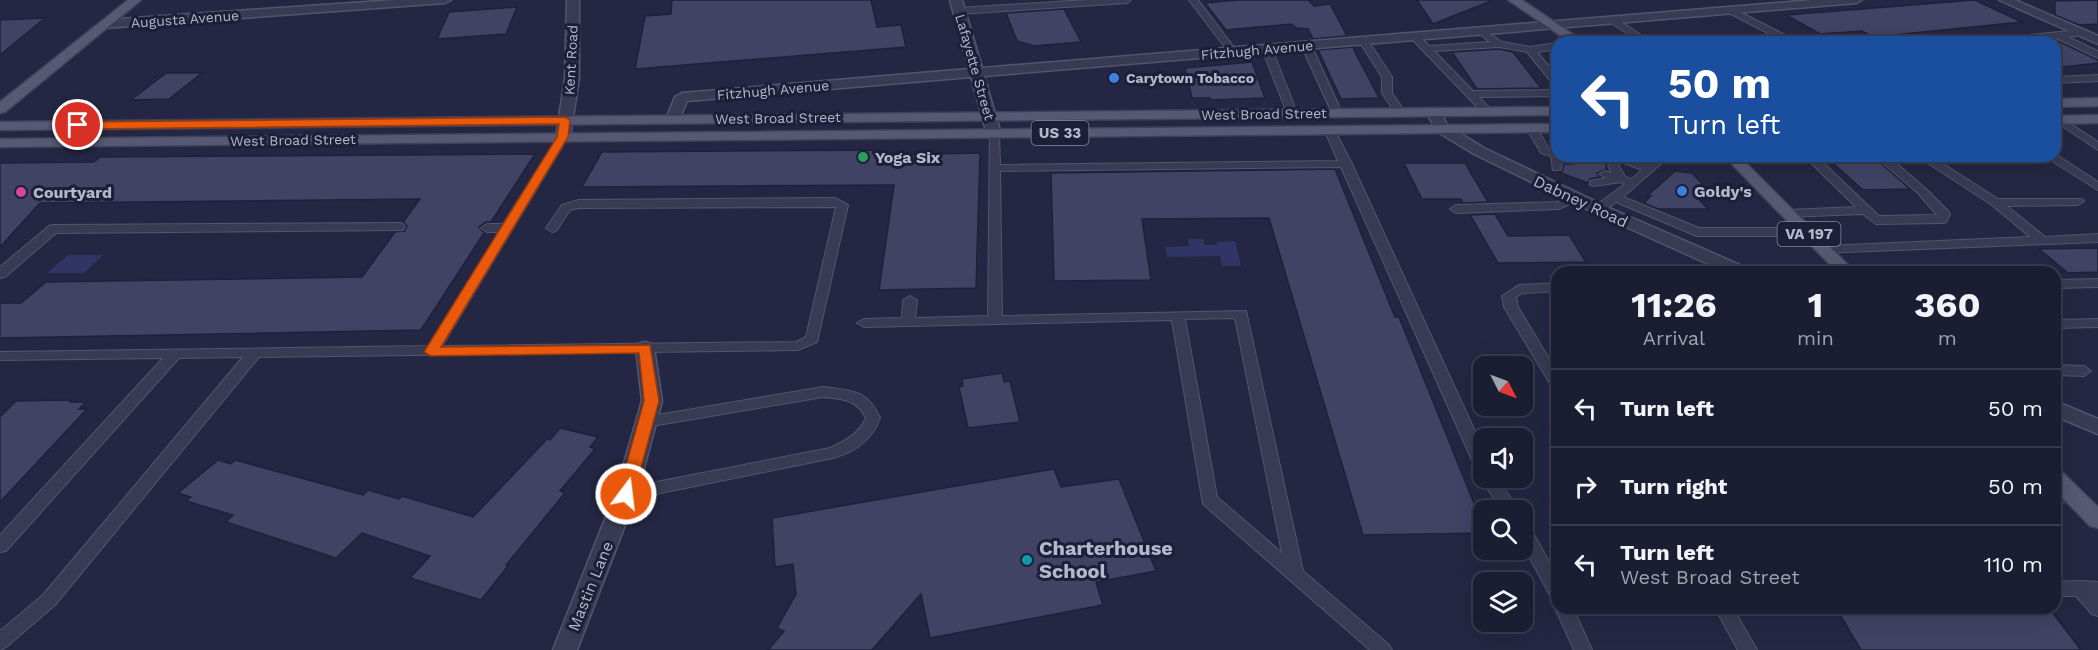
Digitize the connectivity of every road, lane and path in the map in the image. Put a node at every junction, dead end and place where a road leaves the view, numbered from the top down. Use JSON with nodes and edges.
{"nodes":[{"id":1,"x":135,"y":0,"type":"edge"},
{"id":2,"x":445,"y":0,"type":"edge"},
{"id":3,"x":573,"y":0,"type":"edge"},
{"id":4,"x":1127,"y":0,"type":"edge"},
{"id":5,"x":1193,"y":0,"type":"edge"},
{"id":6,"x":1514,"y":0,"type":"edge"},
{"id":7,"x":1856,"y":0,"type":"edge"},
{"id":8,"x":2005,"y":0,"type":"edge"},
{"id":9,"x":958,"y":6,"type":"edge"},
{"id":10,"x":1730,"y":10,"type":"junction"},
{"id":11,"x":1612,"y":20,"type":"junction"},
{"id":12,"x":108,"y":22,"type":"junction"},
{"id":13,"x":1552,"y":24,"type":"junction"},
{"id":14,"x":1481,"y":31,"type":"junction"},
{"id":15,"x":2080,"y":33,"type":"junction"},
{"id":16,"x":2057,"y":35,"type":"joint"},
{"id":17,"x":1414,"y":36,"type":"junction"},
{"id":18,"x":1569,"y":36,"type":"edge"},
{"id":19,"x":1637,"y":36,"type":"edge"},
{"id":20,"x":1780,"y":36,"type":"edge"},
{"id":21,"x":2047,"y":36,"type":"edge"},
{"id":22,"x":2061,"y":37,"type":"edge"},
{"id":23,"x":1364,"y":40,"type":"junction"},
{"id":24,"x":2098,"y":40,"type":"edge"},
{"id":25,"x":1499,"y":44,"type":"junction"},
{"id":26,"x":1306,"y":45,"type":"junction"},
{"id":27,"x":1551,"y":47,"type":"edge"},
{"id":28,"x":1267,"y":49,"type":"junction"},
{"id":29,"x":1426,"y":49,"type":"junction"},
{"id":30,"x":1530,"y":50,"type":"junction"},
{"id":31,"x":1233,"y":52,"type":"junction"},
{"id":32,"x":2098,"y":55,"type":"edge"},
{"id":33,"x":978,"y":74,"type":"junction"},
{"id":34,"x":1551,"y":74,"type":"edge"},
{"id":35,"x":2098,"y":78,"type":"edge"},
{"id":36,"x":2061,"y":80,"type":"edge"},
{"id":37,"x":1551,"y":93,"type":"edge"},
{"id":38,"x":1470,"y":94,"type":"junction"},
{"id":39,"x":2061,"y":102,"type":"edge"},
{"id":40,"x":2098,"y":102,"type":"edge"},
{"id":41,"x":0,"y":109,"type":"edge"},
{"id":42,"x":1487,"y":111,"type":"junction"},
{"id":43,"x":1551,"y":111,"type":"edge"},
{"id":44,"x":1400,"y":112,"type":"junction"},
{"id":45,"x":1433,"y":112,"type":"junction"},
{"id":46,"x":1292,"y":113,"type":"junction"},
{"id":47,"x":1337,"y":113,"type":"junction"},
{"id":48,"x":989,"y":116,"type":"junction"},
{"id":49,"x":673,"y":119,"type":"junction"},
{"id":50,"x":2098,"y":119,"type":"edge"},
{"id":51,"x":565,"y":120,"type":"junction"},
{"id":52,"x":2061,"y":120,"type":"edge"},
{"id":53,"x":2061,"y":123,"type":"edge"},
{"id":54,"x":0,"y":126,"type":"edge"},
{"id":55,"x":1551,"y":128,"type":"edge"},
{"id":56,"x":1443,"y":129,"type":"junction"},
{"id":57,"x":1532,"y":129,"type":"junction"},
{"id":58,"x":1330,"y":130,"type":"junction"},
{"id":59,"x":994,"y":134,"type":"junction"},
{"id":60,"x":562,"y":137,"type":"junction"},
{"id":61,"x":0,"y":144,"type":"edge"},
{"id":62,"x":2098,"y":147,"type":"edge"},
{"id":63,"x":1551,"y":150,"type":"edge"},
{"id":64,"x":1558,"y":162,"type":"edge"},
{"id":65,"x":1658,"y":162,"type":"edge"},
{"id":66,"x":1737,"y":162,"type":"edge"},
{"id":67,"x":1816,"y":162,"type":"edge"},
{"id":68,"x":1888,"y":162,"type":"edge"},
{"id":69,"x":1932,"y":162,"type":"edge"},
{"id":70,"x":2059,"y":162,"type":"edge"},
{"id":71,"x":1610,"y":165,"type":"edge"},
{"id":72,"x":1347,"y":166,"type":"junction"},
{"id":73,"x":994,"y":168,"type":"junction"},
{"id":74,"x":1557,"y":168,"type":"dead end"},
{"id":75,"x":1650,"y":169,"type":"junction"},
{"id":76,"x":1621,"y":178,"type":"junction"},
{"id":77,"x":1594,"y":183,"type":"dead end"},
{"id":78,"x":1634,"y":183,"type":"junction"},
{"id":79,"x":2098,"y":187,"type":"edge"},
{"id":80,"x":1574,"y":198,"type":"junction"},
{"id":81,"x":1616,"y":198,"type":"junction"},
{"id":82,"x":2078,"y":201,"type":"dead end"},
{"id":83,"x":1996,"y":203,"type":"junction"},
{"id":84,"x":1456,"y":208,"type":"dead end"},
{"id":85,"x":1599,"y":209,"type":"junction"},
{"id":86,"x":1866,"y":210,"type":"junction"},
{"id":87,"x":1789,"y":213,"type":"junction"},
{"id":88,"x":399,"y":227,"type":"dead end"},
{"id":89,"x":487,"y":228,"type":"dead end"},
{"id":90,"x":506,"y":228,"type":"junction"},
{"id":91,"x":552,"y":228,"type":"dead end"},
{"id":92,"x":1808,"y":232,"type":"junction"},
{"id":93,"x":2098,"y":238,"type":"edge"},
{"id":94,"x":2040,"y":239,"type":"junction"},
{"id":95,"x":1826,"y":250,"type":"junction"},
{"id":96,"x":1712,"y":266,"type":"edge"},
{"id":97,"x":1841,"y":266,"type":"edge"},
{"id":98,"x":0,"y":274,"type":"edge"},
{"id":99,"x":2098,"y":283,"type":"edge"},
{"id":100,"x":2061,"y":284,"type":"edge"},
{"id":101,"x":1551,"y":287,"type":"edge"},
{"id":102,"x":910,"y":300,"type":"dead end"},
{"id":103,"x":1178,"y":317,"type":"junction"},
{"id":104,"x":995,"y":320,"type":"junction"},
{"id":105,"x":908,"y":322,"type":"junction"},
{"id":106,"x":2098,"y":322,"type":"edge"},
{"id":107,"x":864,"y":323,"type":"dead end"},
{"id":108,"x":2061,"y":324,"type":"edge"},
{"id":109,"x":645,"y":348,"type":"junction"},
{"id":110,"x":431,"y":352,"type":"junction"},
{"id":111,"x":174,"y":355,"type":"junction"},
{"id":112,"x":254,"y":355,"type":"junction"},
{"id":113,"x":0,"y":356,"type":"edge"},
{"id":114,"x":2061,"y":370,"type":"edge"},
{"id":115,"x":2084,"y":371,"type":"dead end"},
{"id":116,"x":1551,"y":374,"type":"edge"},
{"id":117,"x":2061,"y":411,"type":"edge"},
{"id":118,"x":646,"y":422,"type":"junction"},
{"id":119,"x":2098,"y":427,"type":"edge"},
{"id":120,"x":1473,"y":445,"type":"edge"},
{"id":121,"x":626,"y":494,"type":"junction"},
{"id":122,"x":2065,"y":497,"type":"edge"},
{"id":123,"x":2098,"y":520,"type":"edge"},
{"id":124,"x":0,"y":546,"type":"edge"},
{"id":125,"x":1533,"y":546,"type":"edge"},
{"id":126,"x":1295,"y":574,"type":"junction"},
{"id":127,"x":1551,"y":578,"type":"edge"},
{"id":128,"x":2089,"y":588,"type":"edge"},
{"id":129,"x":2061,"y":589,"type":"edge"},
{"id":130,"x":2098,"y":609,"type":"edge"},
{"id":131,"x":1567,"y":614,"type":"edge"},
{"id":132,"x":1727,"y":614,"type":"edge"},
{"id":133,"x":0,"y":642,"type":"edge"},
{"id":134,"x":565,"y":650,"type":"edge"},
{"id":135,"x":1383,"y":650,"type":"edge"},
{"id":136,"x":1583,"y":650,"type":"edge"},
{"id":137,"x":1748,"y":650,"type":"edge"}],
"edges":[{"from":1,"to":12,"type":"main road"},
{"from":2,"to":12,"type":"street","name":"Augusta Avenue"},
{"from":3,"to":51,"type":"street","name":"Kent Road"},
{"from":4,"to":9,"type":"lane"},
{"from":5,"to":31,"type":"lane"},
{"from":6,"to":13,"type":"main road"},
{"from":7,"to":10,"type":"street","name":"Fitzhugh Avenue"},
{"from":8,"to":15,"type":"street"},
{"from":9,"to":33,"type":"street","name":"Lafayette Street"},
{"from":10,"to":11,"type":"street","name":"Fitzhugh Avenue"},
{"from":10,"to":20,"type":"lane"},
{"from":11,"to":13,"type":"street","name":"Fitzhugh Avenue"},
{"from":11,"to":19,"type":"lane"},
{"from":12,"to":41,"type":"main road"},
{"from":13,"to":14,"type":"street","name":"Fitzhugh Avenue"},
{"from":13,"to":18,"type":"main road"},
{"from":14,"to":17,"type":"street","name":"Fitzhugh Avenue"},
{"from":14,"to":25,"type":"lane"},
{"from":15,"to":16,"type":"lane"},
{"from":15,"to":24,"type":"street"},
{"from":16,"to":21,"type":"lane"},
{"from":17,"to":23,"type":"street","name":"Fitzhugh Avenue"},
{"from":17,"to":29,"type":"lane"},
{"from":22,"to":32,"type":"lane"},
{"from":23,"to":26,"type":"street","name":"Fitzhugh Avenue"},
{"from":23,"to":44,"type":"lane"},
{"from":25,"to":29,"type":"lane"},
{"from":25,"to":30,"type":"lane"},
{"from":26,"to":28,"type":"street","name":"Fitzhugh Avenue"},
{"from":26,"to":47,"type":"lane"},
{"from":27,"to":30,"type":"lane"},
{"from":28,"to":31,"type":"street","name":"Fitzhugh Avenue"},
{"from":28,"to":46,"type":"lane"},
{"from":29,"to":38,"type":"lane"},
{"from":30,"to":34,"type":"lane"},
{"from":31,"to":33,"type":"street","name":"Fitzhugh Avenue"},
{"from":33,"to":48,"type":"street","name":"Lafayette Street"},
{"from":33,"to":49,"type":"street","name":"Fitzhugh Avenue"},
{"from":35,"to":36,"type":"lane"},
{"from":37,"to":38,"type":"lane"},
{"from":38,"to":42,"type":"lane"},
{"from":39,"to":40,"type":"main road"},
{"from":42,"to":43,"type":"main road","name":"West Broad Street","number":"US 33"},
{"from":42,"to":45,"type":"main road","name":"West Broad Street","number":"US 33"},
{"from":44,"to":45,"type":"main road","name":"West Broad Street","number":"US 33"},
{"from":44,"to":47,"type":"main road","name":"West Broad Street","number":"US 33"},
{"from":45,"to":56,"type":"street","name":"Dabney Road"},
{"from":46,"to":47,"type":"main road","name":"West Broad Street","number":"US 33"},
{"from":46,"to":48,"type":"main road","name":"West Broad Street","number":"US 33"},
{"from":48,"to":49,"type":"main road","name":"West Broad Street","number":"US 33"},
{"from":48,"to":59,"type":"street","name":"Lafayette Street"},
{"from":49,"to":51,"type":"main road","name":"West Broad Street","number":"US 33"},
{"from":50,"to":52,"type":"main road"},
{"from":51,"to":54,"type":"main road","name":"West Broad Street","number":"US 33"},
{"from":51,"to":60,"type":"street"},
{"from":53,"to":62,"type":"lane"},
{"from":55,"to":57,"type":"main road","name":"West Broad Street","number":"US 33"},
{"from":56,"to":57,"type":"main road","name":"West Broad Street","number":"US 33"},
{"from":56,"to":58,"type":"main road","name":"West Broad Street","number":"US 33"},
{"from":56,"to":80,"type":"street","name":"Dabney Road"},
{"from":57,"to":63,"type":"lane"},
{"from":58,"to":59,"type":"main road","name":"West Broad Street","number":"US 33"},
{"from":58,"to":72,"type":"lane"},
{"from":59,"to":60,"type":"main road","name":"West Broad Street","number":"US 33"},
{"from":59,"to":73,"type":"lane"},
{"from":60,"to":61,"type":"main road","name":"West Broad Street","number":"US 33"},
{"from":60,"to":90,"type":"lane"},
{"from":64,"to":74,"type":"lane"},
{"from":65,"to":75,"type":"lane"},
{"from":66,"to":87,"type":"main road","number":"VA 197"},
{"from":67,"to":86,"type":"lane"},
{"from":68,"to":86,"type":"lane"},
{"from":69,"to":83,"type":"lane"},
{"from":70,"to":79,"type":"lane"},
{"from":71,"to":75,"type":"lane"},
{"from":71,"to":76,"type":"lane"},
{"from":72,"to":73,"type":"lane"},
{"from":72,"to":120,"type":"lane"},
{"from":73,"to":104,"type":"lane"},
{"from":75,"to":78,"type":"lane"},
{"from":76,"to":77,"type":"lane"},
{"from":76,"to":78,"type":"lane"},
{"from":78,"to":81,"type":"lane"},
{"from":80,"to":84,"type":"lane"},
{"from":80,"to":85,"type":"street","name":"Dabney Road"},
{"from":81,"to":85,"type":"lane"},
{"from":81,"to":92,"type":"lane"},
{"from":82,"to":83,"type":"lane"},
{"from":83,"to":94,"type":"lane"},
{"from":85,"to":96,"type":"street","name":"Dabney Road"},
{"from":86,"to":87,"type":"lane"},
{"from":87,"to":92,"type":"main road","number":"VA 197"},
{"from":88,"to":98,"type":"lane"},
{"from":89,"to":90,"type":"lane"},
{"from":90,"to":110,"type":"lane"},
{"from":91,"to":109,"type":"lane"},
{"from":92,"to":95,"type":"main road","number":"VA 197"},
{"from":93,"to":94,"type":"lane"},
{"from":94,"to":95,"type":"lane"},
{"from":95,"to":97,"type":"main road","number":"VA 197"},
{"from":99,"to":100,"type":"lane"},
{"from":101,"to":116,"type":"lane"},
{"from":102,"to":105,"type":"lane"},
{"from":103,"to":104,"type":"lane"},
{"from":103,"to":126,"type":"lane"},
{"from":103,"to":126,"type":"lane"},
{"from":104,"to":105,"type":"lane"},
{"from":105,"to":107,"type":"lane"},
{"from":106,"to":108,"type":"lane"},
{"from":109,"to":110,"type":"lane"},
{"from":109,"to":118,"type":"street","name":"Mastin Lane"},
{"from":110,"to":112,"type":"lane"},
{"from":111,"to":112,"type":"lane"},
{"from":111,"to":113,"type":"lane"},
{"from":111,"to":124,"type":"lane"},
{"from":112,"to":133,"type":"lane"},
{"from":114,"to":115,"type":"lane"},
{"from":117,"to":119,"type":"street"},
{"from":118,"to":121,"type":"street","name":"Mastin Lane"},
{"from":118,"to":121,"type":"lane"},
{"from":121,"to":134,"type":"street","name":"Mastin Lane"},
{"from":122,"to":123,"type":"main road"},
{"from":125,"to":127,"type":"lane"},
{"from":126,"to":135,"type":"lane"},
{"from":128,"to":129,"type":"lane"},
{"from":128,"to":130,"type":"lane"},
{"from":131,"to":136,"type":"lane"},
{"from":132,"to":137,"type":"lane"}]}
